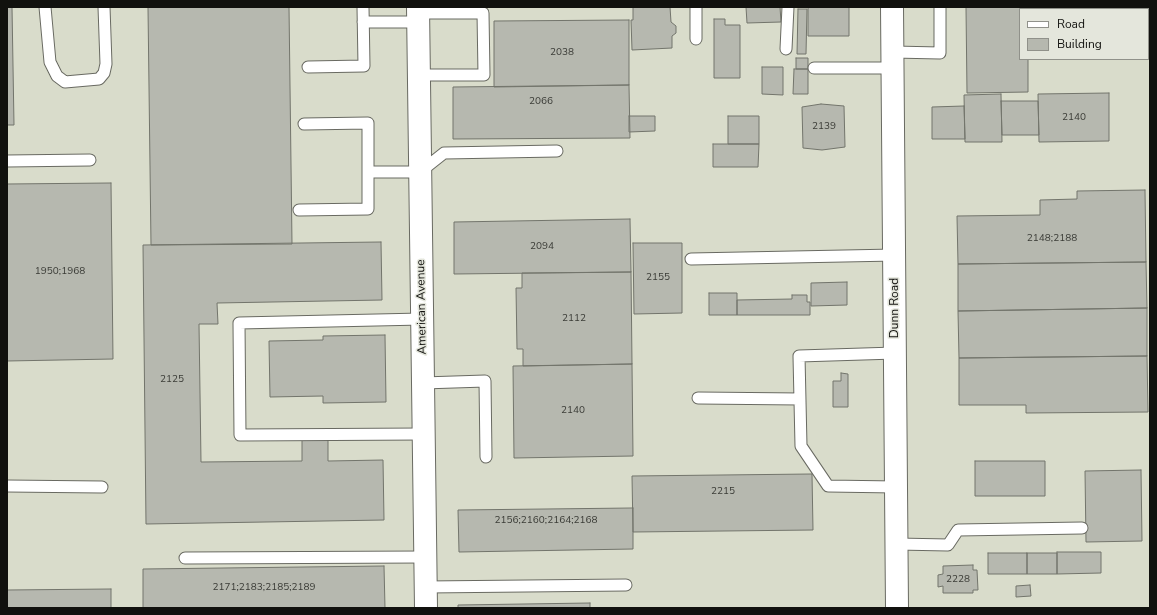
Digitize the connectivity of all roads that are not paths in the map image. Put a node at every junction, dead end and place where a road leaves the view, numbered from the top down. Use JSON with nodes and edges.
{"nodes":[{"id":1,"x":45,"y":7,"type":"edge"},
{"id":2,"x":104,"y":7,"type":"edge"},
{"id":3,"x":363,"y":7,"type":"edge"},
{"id":4,"x":696,"y":7,"type":"edge"},
{"id":5,"x":788,"y":7,"type":"edge"},
{"id":6,"x":892,"y":7,"type":"edge"},
{"id":7,"x":940,"y":7,"type":"edge"},
{"id":8,"x":418,"y":14,"type":"edge"},
{"id":9,"x":363,"y":22,"type":"junction"},
{"id":10,"x":696,"y":39,"type":"dead end"},
{"id":11,"x":786,"y":49,"type":"dead end"},
{"id":12,"x":893,"y":60,"type":"junction"},
{"id":13,"x":308,"y":67,"type":"dead end"},
{"id":14,"x":814,"y":68,"type":"dead end"},
{"id":15,"x":419,"y":75,"type":"junction"},
{"id":16,"x":304,"y":124,"type":"dead end"},
{"id":17,"x":557,"y":151,"type":"dead end"},
{"id":18,"x":90,"y":160,"type":"dead end"},
{"id":19,"x":7,"y":161,"type":"edge"},
{"id":20,"x":368,"y":172,"type":"junction"},
{"id":21,"x":420,"y":172,"type":"junction"},
{"id":22,"x":300,"y":210,"type":"dead end"},
{"id":23,"x":894,"y":255,"type":"junction"},
{"id":24,"x":691,"y":259,"type":"dead end"},
{"id":25,"x":422,"y":318,"type":"junction"},
{"id":26,"x":895,"y":353,"type":"junction"},
{"id":27,"x":423,"y":383,"type":"junction"},
{"id":28,"x":698,"y":398,"type":"dead end"},
{"id":29,"x":800,"y":399,"type":"junction"},
{"id":30,"x":423,"y":434,"type":"junction"},
{"id":31,"x":486,"y":457,"type":"dead end"},
{"id":32,"x":7,"y":486,"type":"edge"},
{"id":33,"x":102,"y":487,"type":"dead end"},
{"id":34,"x":896,"y":487,"type":"junction"},
{"id":35,"x":1082,"y":528,"type":"dead end"},
{"id":36,"x":897,"y":544,"type":"junction"},
{"id":37,"x":425,"y":557,"type":"junction"},
{"id":38,"x":185,"y":558,"type":"dead end"},
{"id":39,"x":626,"y":585,"type":"dead end"},
{"id":40,"x":426,"y":598,"type":"edge"},
{"id":41,"x":897,"y":608,"type":"edge"}],
"edges":[{"from":1,"to":2,"type":"lane"},
{"from":3,"to":9,"type":"lane"},
{"from":4,"to":10,"type":"lane"},
{"from":5,"to":11,"type":"lane"},
{"from":6,"to":12,"type":"street","name":"Dunn Road"},
{"from":7,"to":12,"type":"lane"},
{"from":8,"to":9,"type":"lane"},
{"from":8,"to":15,"type":"street","name":"American Avenue"},
{"from":8,"to":15,"type":"lane"},
{"from":9,"to":13,"type":"lane"},
{"from":12,"to":14,"type":"lane"},
{"from":12,"to":23,"type":"street","name":"Dunn Road"},
{"from":15,"to":21,"type":"street","name":"American Avenue"},
{"from":16,"to":20,"type":"lane"},
{"from":17,"to":21,"type":"lane"},
{"from":18,"to":19,"type":"lane"},
{"from":20,"to":21,"type":"lane"},
{"from":20,"to":22,"type":"lane"},
{"from":21,"to":25,"type":"street","name":"American Avenue"},
{"from":23,"to":24,"type":"lane"},
{"from":23,"to":26,"type":"street","name":"Dunn Road"},
{"from":25,"to":27,"type":"street","name":"American Avenue"},
{"from":25,"to":30,"type":"lane"},
{"from":26,"to":29,"type":"lane"},
{"from":26,"to":34,"type":"street","name":"Dunn Road"},
{"from":27,"to":30,"type":"street","name":"American Avenue"},
{"from":27,"to":31,"type":"lane"},
{"from":28,"to":29,"type":"lane"},
{"from":29,"to":34,"type":"lane"},
{"from":30,"to":37,"type":"street","name":"American Avenue"},
{"from":32,"to":33,"type":"lane"},
{"from":34,"to":36,"type":"street","name":"Dunn Road"},
{"from":35,"to":36,"type":"lane"},
{"from":36,"to":41,"type":"street","name":"Dunn Road"},
{"from":37,"to":38,"type":"lane"},
{"from":37,"to":40,"type":"street","name":"American Avenue"},
{"from":39,"to":40,"type":"lane"}]}
